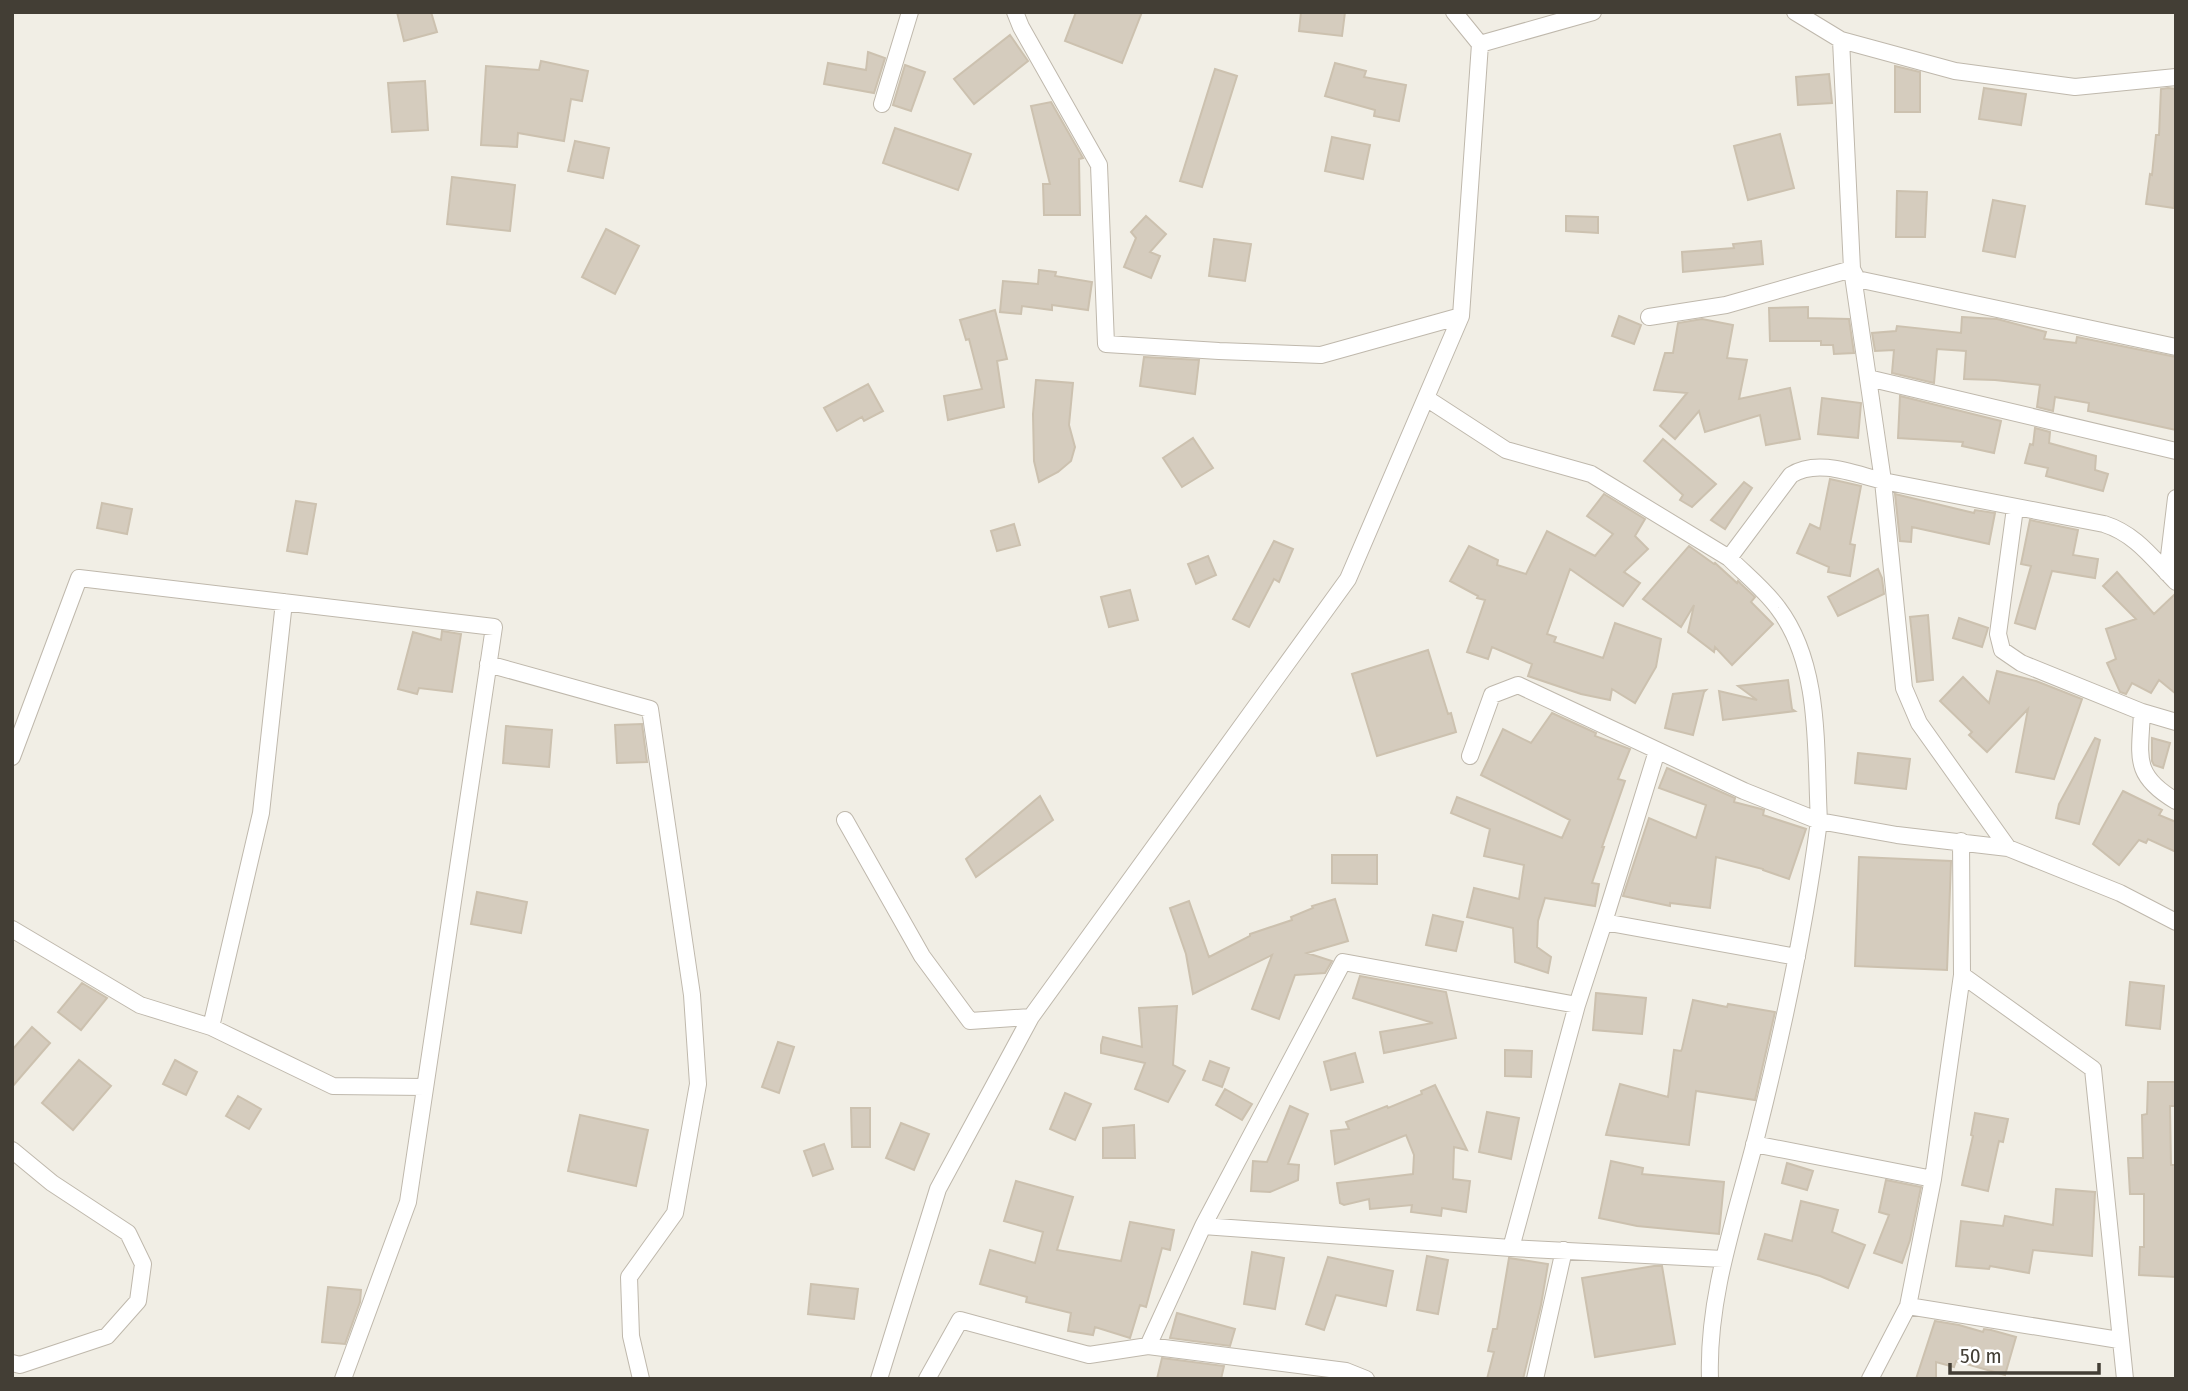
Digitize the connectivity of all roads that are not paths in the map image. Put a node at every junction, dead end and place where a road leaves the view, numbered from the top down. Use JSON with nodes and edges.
{"nodes":[{"id":1,"x":910,"y":12,"type":"edge"},
{"id":2,"x":1015,"y":12,"type":"edge"},
{"id":3,"x":1454,"y":12,"type":"edge"},
{"id":4,"x":1593,"y":12,"type":"edge"},
{"id":5,"x":1795,"y":12,"type":"edge"},
{"id":6,"x":1841,"y":40,"type":"junction"},
{"id":7,"x":1480,"y":44,"type":"junction"},
{"id":8,"x":2176,"y":77,"type":"edge"},
{"id":9,"x":882,"y":104,"type":"dead end"},
{"id":10,"x":1852,"y":269,"type":"junction"},
{"id":11,"x":1461,"y":316,"type":"junction"},
{"id":12,"x":1649,"y":317,"type":"dead end"},
{"id":13,"x":2176,"y":347,"type":"edge"},
{"id":14,"x":1868,"y":378,"type":"junction"},
{"id":15,"x":1426,"y":398,"type":"junction"},
{"id":16,"x":2176,"y":452,"type":"edge"},
{"id":17,"x":1882,"y":481,"type":"junction"},
{"id":18,"x":2176,"y":498,"type":"edge"},
{"id":19,"x":2015,"y":508,"type":"junction"},
{"id":20,"x":1729,"y":558,"type":"junction"},
{"id":21,"x":2171,"y":578,"type":"edge"},
{"id":22,"x":284,"y":602,"type":"junction"},
{"id":23,"x":488,"y":664,"type":"junction"},
{"id":24,"x":2142,"y":712,"type":"junction"},
{"id":25,"x":2176,"y":722,"type":"edge"},
{"id":26,"x":1657,"y":751,"type":"junction"},
{"id":27,"x":1470,"y":756,"type":"dead end"},
{"id":28,"x":12,"y":757,"type":"edge"},
{"id":29,"x":2176,"y":801,"type":"edge"},
{"id":30,"x":845,"y":820,"type":"dead end"},
{"id":31,"x":1819,"y":821,"type":"junction"},
{"id":32,"x":1961,"y":841,"type":"junction"},
{"id":33,"x":2008,"y":848,"type":"junction"},
{"id":34,"x":1604,"y":922,"type":"junction"},
{"id":35,"x":2176,"y":922,"type":"edge"},
{"id":36,"x":12,"y":929,"type":"edge"},
{"id":37,"x":1797,"y":957,"type":"junction"},
{"id":38,"x":1962,"y":975,"type":"junction"},
{"id":39,"x":1577,"y":1005,"type":"junction"},
{"id":40,"x":1031,"y":1017,"type":"junction"},
{"id":41,"x":212,"y":1027,"type":"junction"},
{"id":42,"x":425,"y":1087,"type":"junction"},
{"id":43,"x":1755,"y":1144,"type":"junction"},
{"id":44,"x":12,"y":1150,"type":"edge"},
{"id":45,"x":1933,"y":1179,"type":"junction"},
{"id":46,"x":1203,"y":1226,"type":"junction"},
{"id":47,"x":1511,"y":1248,"type":"junction"},
{"id":48,"x":1564,"y":1251,"type":"junction"},
{"id":49,"x":1723,"y":1259,"type":"junction"},
{"id":50,"x":1908,"y":1306,"type":"junction"},
{"id":51,"x":2119,"y":1340,"type":"junction"},
{"id":52,"x":1148,"y":1346,"type":"junction"},
{"id":53,"x":12,"y":1363,"type":"edge"},
{"id":54,"x":343,"y":1379,"type":"edge"},
{"id":55,"x":642,"y":1379,"type":"edge"},
{"id":56,"x":879,"y":1379,"type":"edge"},
{"id":57,"x":927,"y":1379,"type":"edge"},
{"id":58,"x":1366,"y":1379,"type":"edge"},
{"id":59,"x":1535,"y":1379,"type":"edge"},
{"id":60,"x":1710,"y":1379,"type":"edge"},
{"id":61,"x":1870,"y":1379,"type":"edge"},
{"id":62,"x":2125,"y":1379,"type":"edge"}],
"edges":[{"from":1,"to":9,"type":"street"},
{"from":2,"to":11,"type":"street"},
{"from":3,"to":7,"type":"street"},
{"from":4,"to":7,"type":"street"},
{"from":5,"to":6,"type":"street"},
{"from":6,"to":8,"type":"street"},
{"from":6,"to":10,"type":"street"},
{"from":7,"to":11,"type":"street"},
{"from":10,"to":12,"type":"street"},
{"from":10,"to":13,"type":"street"},
{"from":10,"to":14,"type":"street"},
{"from":11,"to":15,"type":"street"},
{"from":14,"to":16,"type":"street"},
{"from":14,"to":17,"type":"street"},
{"from":15,"to":20,"type":"street"},
{"from":15,"to":40,"type":"street"},
{"from":17,"to":19,"type":"street"},
{"from":17,"to":20,"type":"street"},
{"from":17,"to":33,"type":"street"},
{"from":18,"to":21,"type":"street"},
{"from":19,"to":21,"type":"street"},
{"from":19,"to":24,"type":"street"},
{"from":20,"to":31,"type":"street"},
{"from":22,"to":23,"type":"street"},
{"from":22,"to":28,"type":"street"},
{"from":22,"to":41,"type":"street"},
{"from":23,"to":42,"type":"street"},
{"from":23,"to":55,"type":"street"},
{"from":24,"to":25,"type":"street"},
{"from":24,"to":29,"type":"street"},
{"from":26,"to":27,"type":"street"},
{"from":26,"to":31,"type":"street"},
{"from":26,"to":34,"type":"street"},
{"from":30,"to":40,"type":"street"},
{"from":31,"to":32,"type":"street"},
{"from":31,"to":37,"type":"street"},
{"from":32,"to":33,"type":"street"},
{"from":32,"to":38,"type":"street"},
{"from":33,"to":35,"type":"street"},
{"from":34,"to":37,"type":"street"},
{"from":34,"to":39,"type":"street"},
{"from":36,"to":41,"type":"street"},
{"from":37,"to":43,"type":"street"},
{"from":38,"to":45,"type":"street"},
{"from":38,"to":51,"type":"street"},
{"from":39,"to":46,"type":"street"},
{"from":39,"to":47,"type":"street"},
{"from":40,"to":56,"type":"street"},
{"from":41,"to":42,"type":"street"},
{"from":42,"to":54,"type":"street"},
{"from":43,"to":45,"type":"street"},
{"from":43,"to":49,"type":"street"},
{"from":44,"to":53,"type":"street"},
{"from":45,"to":50,"type":"street"},
{"from":46,"to":47,"type":"street"},
{"from":46,"to":52,"type":"street"},
{"from":47,"to":48,"type":"street"},
{"from":48,"to":49,"type":"street"},
{"from":48,"to":59,"type":"street"},
{"from":49,"to":60,"type":"street"},
{"from":50,"to":51,"type":"street"},
{"from":50,"to":61,"type":"street"},
{"from":51,"to":62,"type":"street"},
{"from":52,"to":57,"type":"street"},
{"from":52,"to":58,"type":"street"}]}
